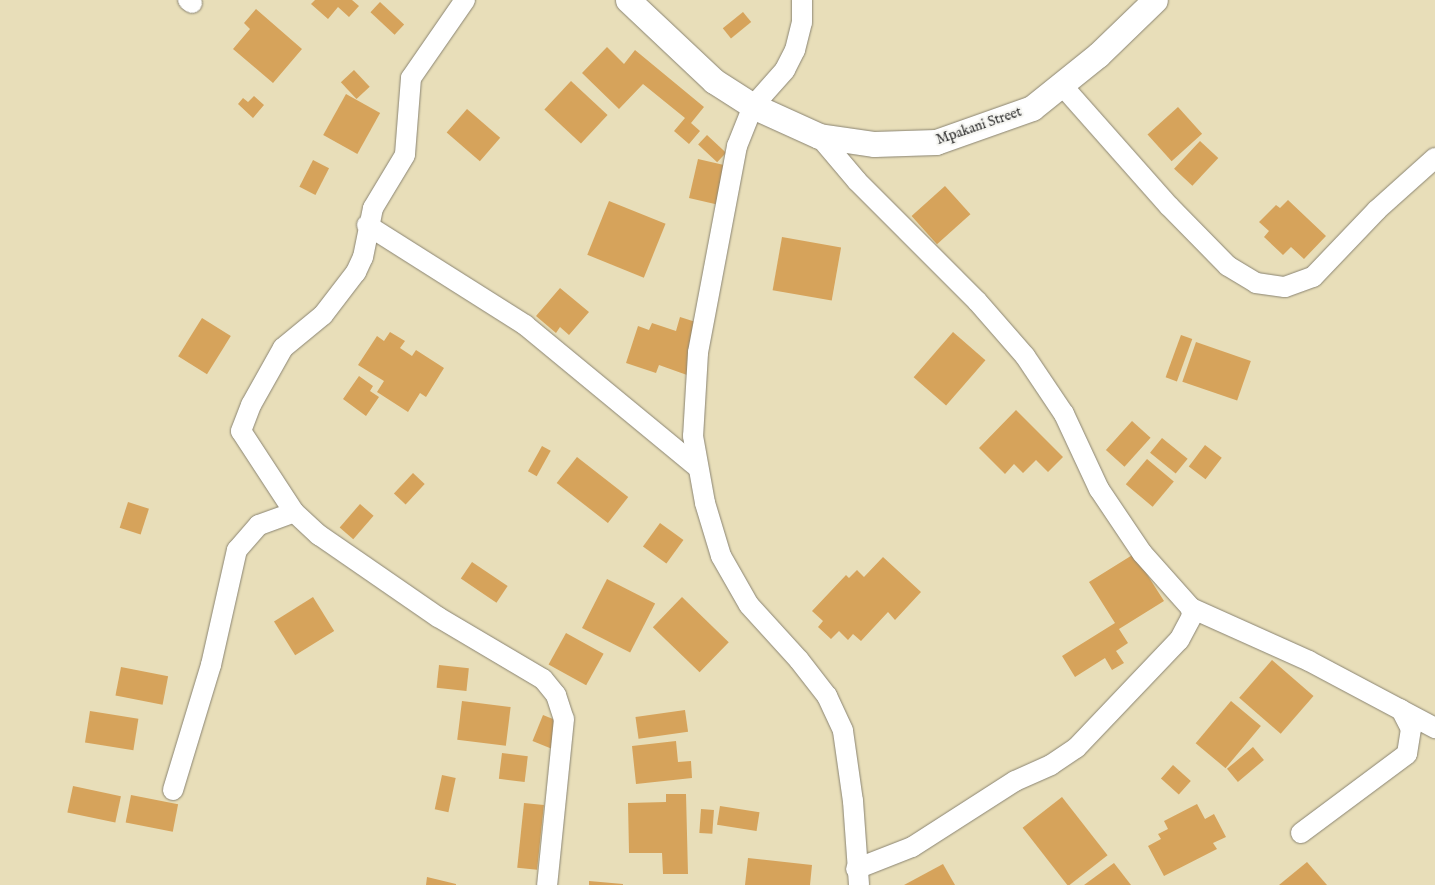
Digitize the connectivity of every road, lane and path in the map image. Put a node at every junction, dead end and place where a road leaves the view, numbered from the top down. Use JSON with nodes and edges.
{"nodes":[{"id":1,"x":465,"y":0,"type":"edge"},
{"id":2,"x":628,"y":0,"type":"edge"},
{"id":3,"x":802,"y":0,"type":"edge"},
{"id":4,"x":1155,"y":0,"type":"edge"},
{"id":5,"x":1061,"y":84,"type":"junction"},
{"id":6,"x":753,"y":106,"type":"junction"},
{"id":7,"x":819,"y":136,"type":"junction"},
{"id":8,"x":1435,"y":158,"type":"edge"},
{"id":9,"x":367,"y":226,"type":"junction"},
{"id":10,"x":697,"y":467,"type":"junction"},
{"id":11,"x":294,"y":512,"type":"junction"},
{"id":12,"x":1191,"y":608,"type":"junction"},
{"id":13,"x":1401,"y":709,"type":"junction"},
{"id":14,"x":1435,"y":728,"type":"edge"},
{"id":15,"x":174,"y":790,"type":"dead end"},
{"id":16,"x":1302,"y":833,"type":"dead end"},
{"id":17,"x":858,"y":877,"type":"edge"},
{"id":18,"x":546,"y":885,"type":"edge"}],
"edges":[{"from":1,"to":9,"type":"street"},
{"from":2,"to":6,"type":"street","name":"Mpakani Street"},
{"from":3,"to":6,"type":"street"},
{"from":4,"to":5,"type":"street","name":"Mpakani Street"},
{"from":5,"to":7,"type":"street","name":"Mpakani Street"},
{"from":5,"to":8,"type":"street"},
{"from":6,"to":7,"type":"street","name":"Mpakani Street"},
{"from":6,"to":10,"type":"street"},
{"from":7,"to":12,"type":"street"},
{"from":9,"to":10,"type":"street"},
{"from":9,"to":11,"type":"street"},
{"from":10,"to":17,"type":"street"},
{"from":11,"to":15,"type":"street"},
{"from":11,"to":18,"type":"street"},
{"from":12,"to":13,"type":"street"},
{"from":12,"to":17,"type":"street"},
{"from":13,"to":14,"type":"street"},
{"from":13,"to":16,"type":"street"}]}
